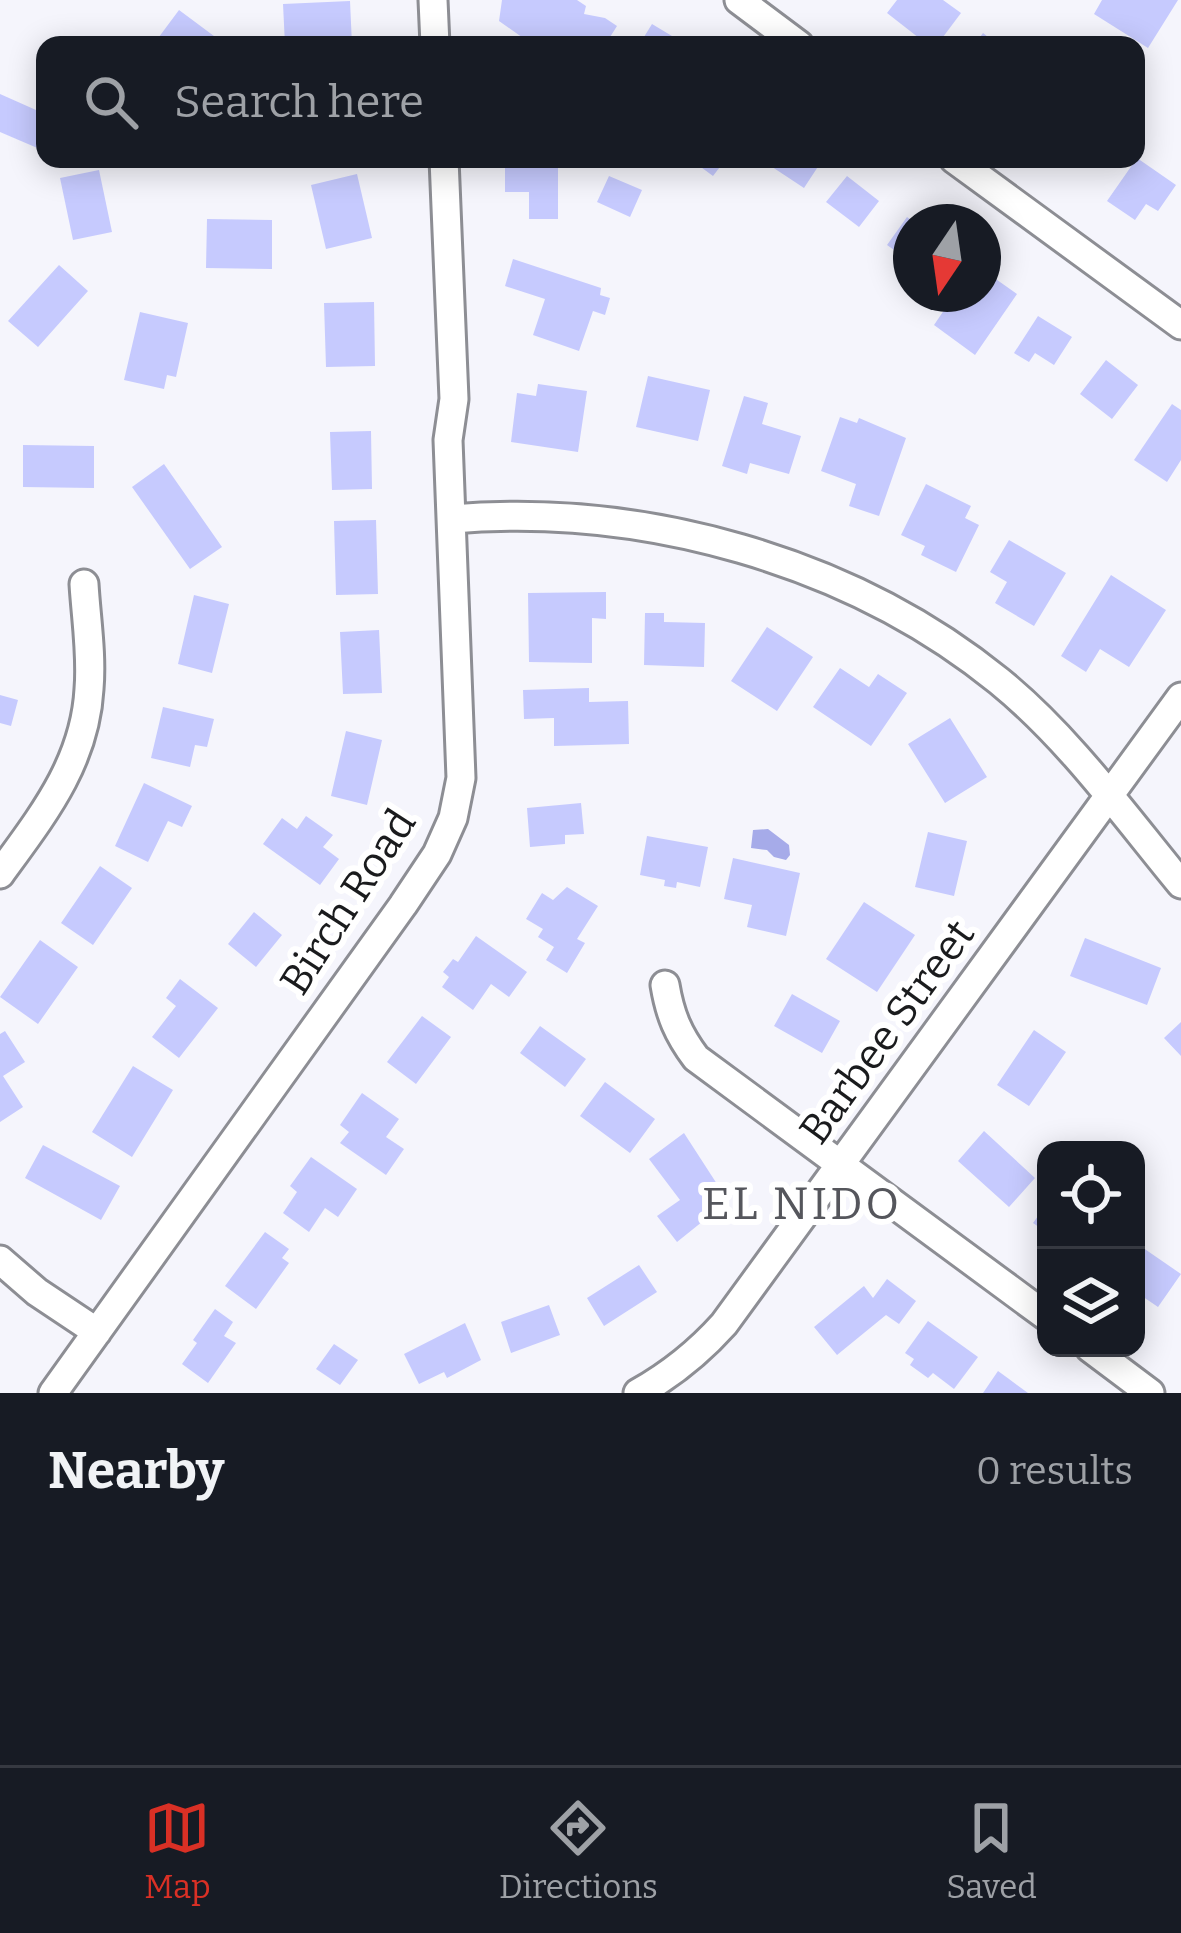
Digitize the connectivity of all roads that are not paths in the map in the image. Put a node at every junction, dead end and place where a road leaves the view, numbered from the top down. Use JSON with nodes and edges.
{"nodes":[{"id":1,"x":433,"y":0,"type":"edge"},
{"id":2,"x":739,"y":0,"type":"edge"},
{"id":3,"x":435,"y":36,"type":"edge"},
{"id":4,"x":788,"y":36,"type":"edge"},
{"id":5,"x":444,"y":168,"type":"edge"},
{"id":6,"x":966,"y":168,"type":"edge"},
{"id":7,"x":1181,"y":325,"type":"edge"},
{"id":8,"x":452,"y":518,"type":"junction"},
{"id":9,"x":84,"y":584,"type":"dead end"},
{"id":10,"x":1181,"y":697,"type":"edge"},
{"id":11,"x":1109,"y":797,"type":"junction"},
{"id":12,"x":0,"y":874,"type":"edge"},
{"id":13,"x":1181,"y":884,"type":"edge"},
{"id":14,"x":665,"y":985,"type":"dead end"},
{"id":15,"x":842,"y":1166,"type":"junction"},
{"id":16,"x":0,"y":1260,"type":"edge"},
{"id":17,"x":1037,"y":1309,"type":"edge"},
{"id":18,"x":97,"y":1332,"type":"junction"},
{"id":19,"x":1102,"y":1357,"type":"edge"},
{"id":20,"x":53,"y":1393,"type":"edge"},
{"id":21,"x":638,"y":1393,"type":"edge"},
{"id":22,"x":1150,"y":1393,"type":"edge"}],
"edges":[{"from":1,"to":3,"type":"street"},
{"from":2,"to":4,"type":"street"},
{"from":5,"to":8,"type":"street","name":"Birch Road"},
{"from":6,"to":7,"type":"street"},
{"from":8,"to":11,"type":"street"},
{"from":8,"to":18,"type":"street","name":"Birch Road"},
{"from":9,"to":12,"type":"street"},
{"from":10,"to":11,"type":"street","name":"Barbee Street"},
{"from":11,"to":13,"type":"street"},
{"from":11,"to":15,"type":"street","name":"Barbee Street"},
{"from":14,"to":15,"type":"street"},
{"from":15,"to":17,"type":"street"},
{"from":15,"to":21,"type":"street","name":"Barbee Street"},
{"from":16,"to":18,"type":"street"},
{"from":18,"to":20,"type":"street","name":"Birch Road"},
{"from":19,"to":22,"type":"street"}]}
